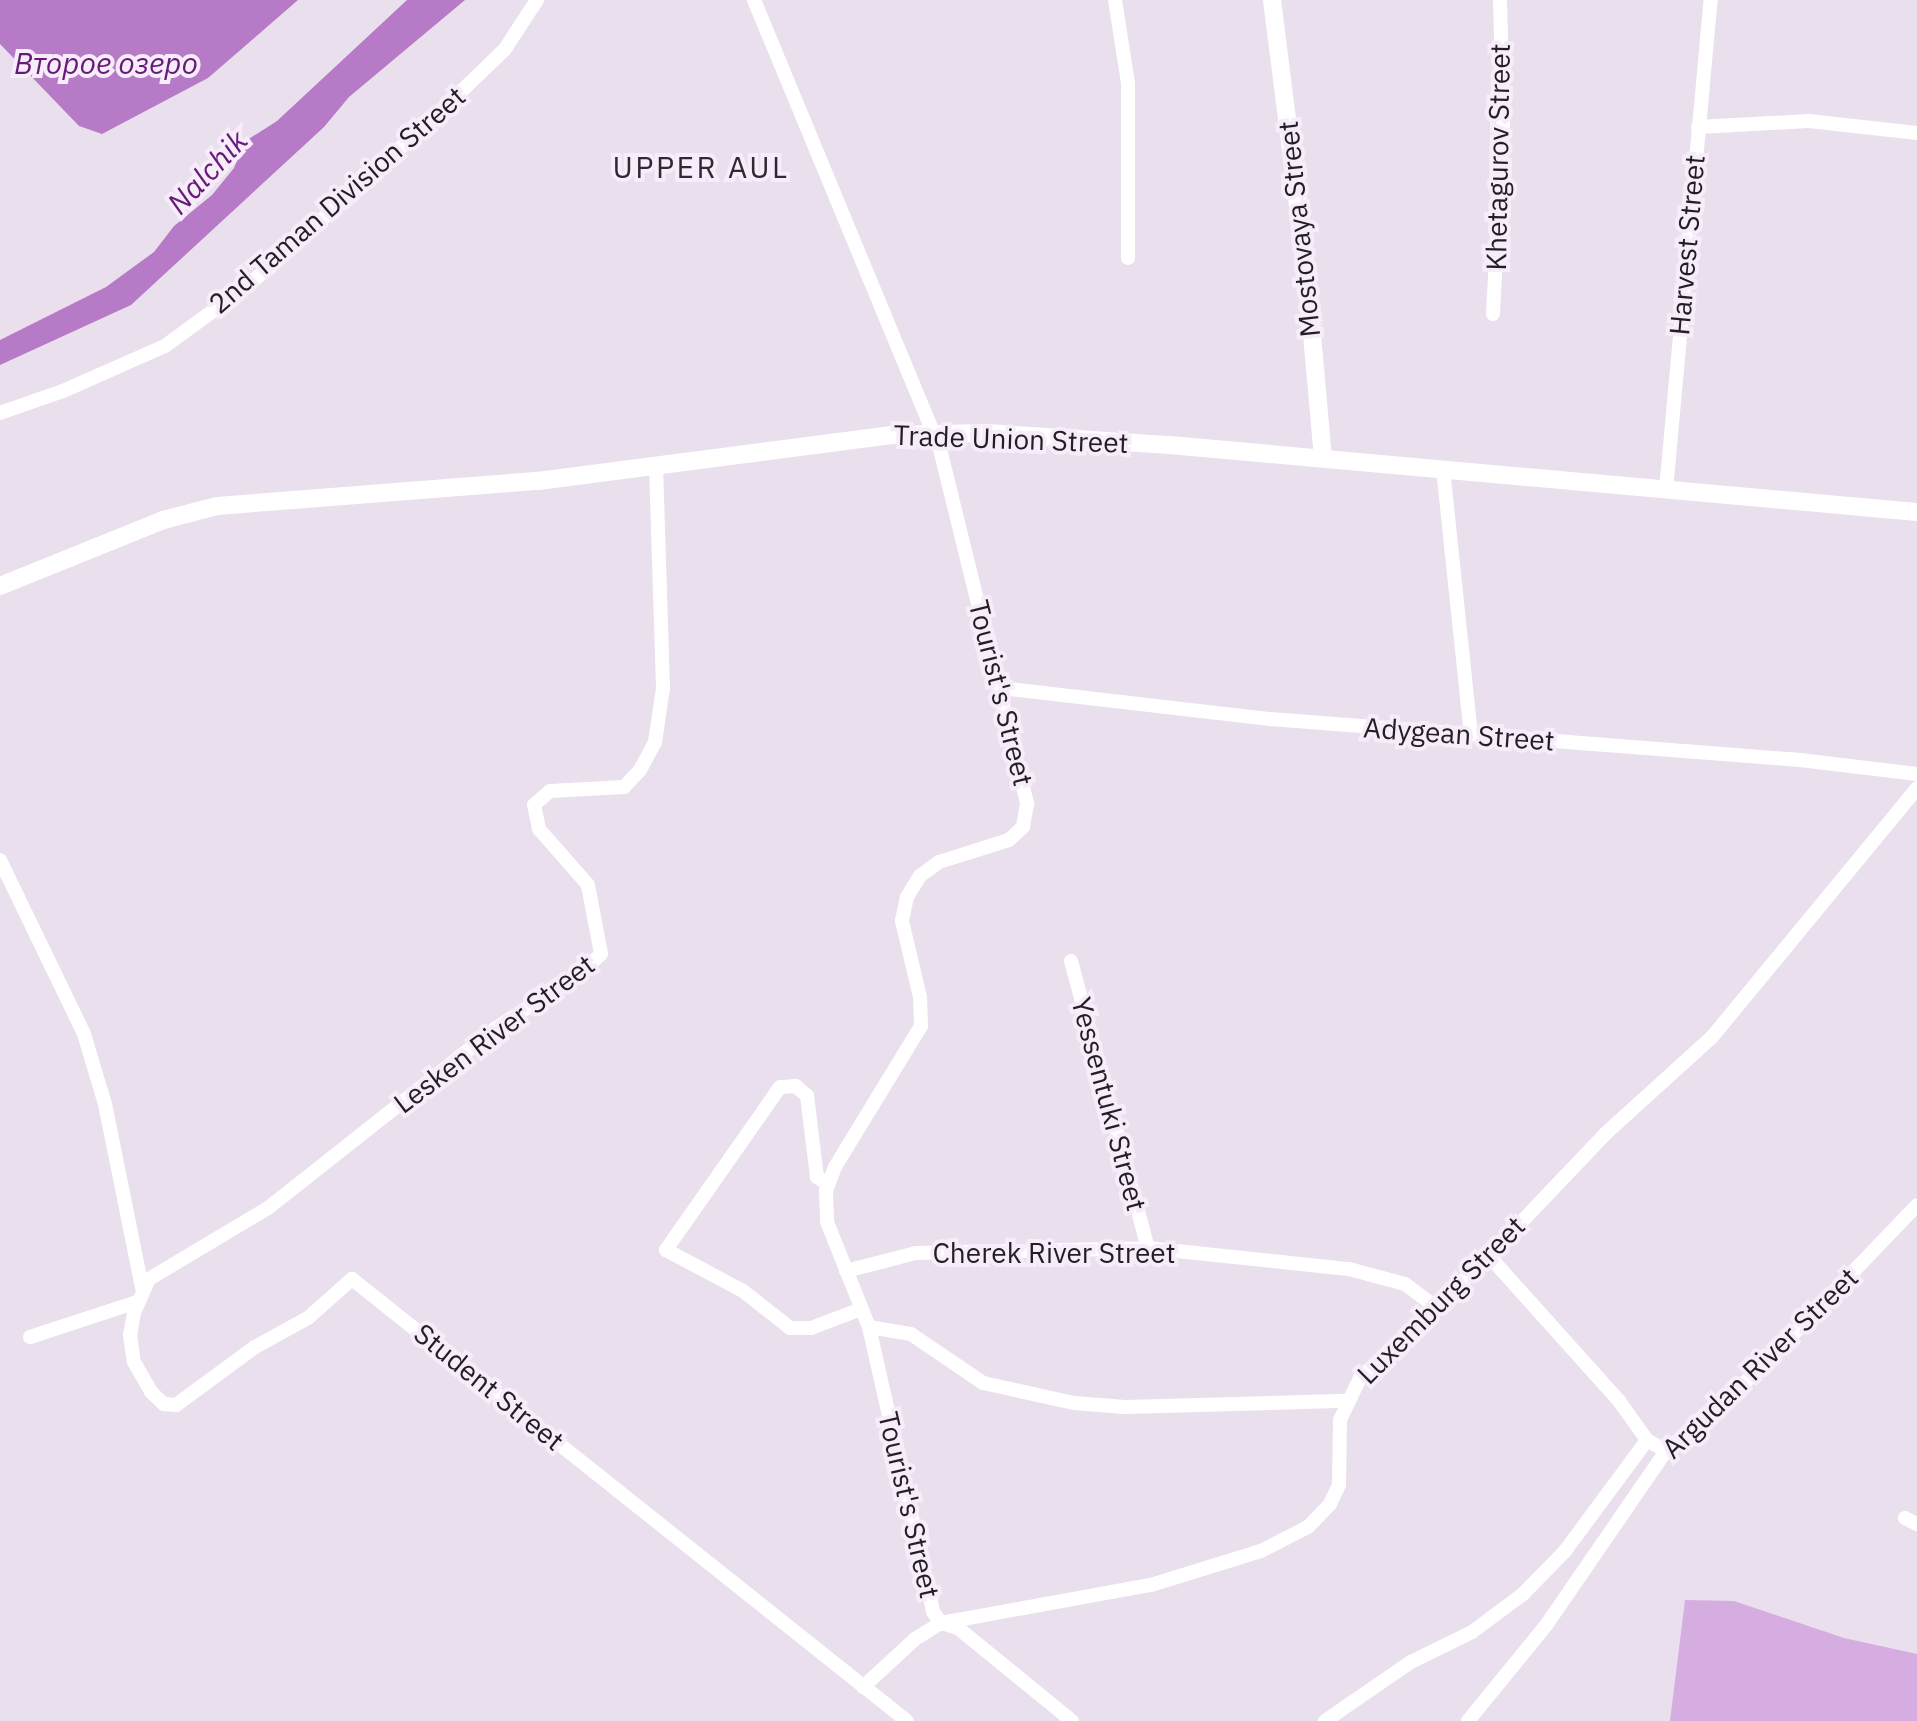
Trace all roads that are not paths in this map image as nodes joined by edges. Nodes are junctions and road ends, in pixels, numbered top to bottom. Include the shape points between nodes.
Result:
1 (537, 0) edge
2 (754, 0) edge
3 (1114, 0) edge
4 (1272, 0) edge
5 (1500, 0) edge
6 (1711, 0) edge
7 (1698, 127) junction
8 (1917, 132) edge
9 (1128, 258) dead end
10 (1493, 314) dead end
11 (0, 413) edge
12 (930, 433) junction
13 (1322, 458) junction
14 (656, 465) junction
15 (1443, 469) junction
16 (1666, 490) junction
17 (1917, 512) edge
18 (0, 586) edge
19 (1001, 688) junction
20 (1471, 734) junction
21 (1917, 774) edge
22 (1917, 788) edge
23 (0, 860) edge
24 (1071, 961) dead end
25 (828, 1184) junction
26 (1917, 1204) edge
27 (1148, 1248) junction
28 (1489, 1256) junction
29 (846, 1270) junction
30 (139, 1294) junction
31 (1434, 1306) junction
32 (861, 1309) junction
33 (869, 1326) junction
34 (30, 1337) dead end
35 (1346, 1401) junction
36 (1647, 1440) junction
37 (1666, 1451) junction
38 (941, 1623) junction
39 (863, 1687) junction
40 (907, 1721) edge
41 (1072, 1721) edge
42 (1325, 1721) edge
43 (1468, 1721) edge

1 - 11 street, 2nd Taman Division Street via 505,49 221,306 165,346
2 - 12 street, Tourist's Street
3 - 9 street via 1128,83
4 - 13 street, Mostovaya Street
5 - 10 street, Khetagurov Street via 1503,122
6 - 7 street, Harvest Street
7 - 8 street via 1809,121
7 - 16 street, Harvest Street
12 - 13 street, Trade Union Street
12 - 14 street, Trade Union Street
12 - 19 street, Tourist's Street via 940,449
13 - 15 street, Trade Union Street
14 - 18 street, Trade Union Street via 218,506 145,527
14 - 30 street, Lesken River Street via 663,688 655,742 624,787 550,791 534,806 539,829 588,885 601,954 268,1208 162,1270
15 - 16 street, Trade Union Street
15 - 20 street
16 - 17 street, Trade Union Street
19 - 20 street, Adygean Street
19 - 25 street, Tourist's Street via 1026,792 1022,827 1009,840 939,862 914,884 902,921 922,1007 918,1036
20 - 21 street, Adygean Street
22 - 28 street, Luxemburg Street via 1722,1026 1605,1134
23 - 30 street via 84,1034 105,1104
24 - 27 street, Yessentuki Street
25 - 29 street, Tourist's Street via 827,1222
25 - 32 street via 817,1177 806,1096 796,1086 780,1087 666,1250 743,1290 790,1328 812,1328
26 - 37 street, Argudan River Street via 1767,1362
27 - 29 street, Cherek River Street via 916,1253
27 - 31 street, Cherek River Street via 1348,1269 1405,1284
28 - 31 street, Luxemburg Street
28 - 36 street
29 - 32 street, Tourist's Street
30 - 34 street
30 - 39 street, Student Street via 130,1335 134,1362 151,1392 176,1406 254,1347 308,1318 352,1279
31 - 35 street, Luxemburg Street via 1367,1370
32 - 33 street, Tourist's Street
33 - 35 street via 911,1334 983,1383 1074,1403
33 - 38 street, Tourist's Street via 933,1612
35 - 38 street, Luxemburg Street via 1336,1494 1298,1534 1151,1585
36 - 37 street
36 - 42 street via 1523,1594
37 - 43 street, Argudan River Street via 1546,1624
38 - 39 street, Luxemburg Street
38 - 41 street, Tourist's Street via 958,1628
39 - 40 street, Student Street

